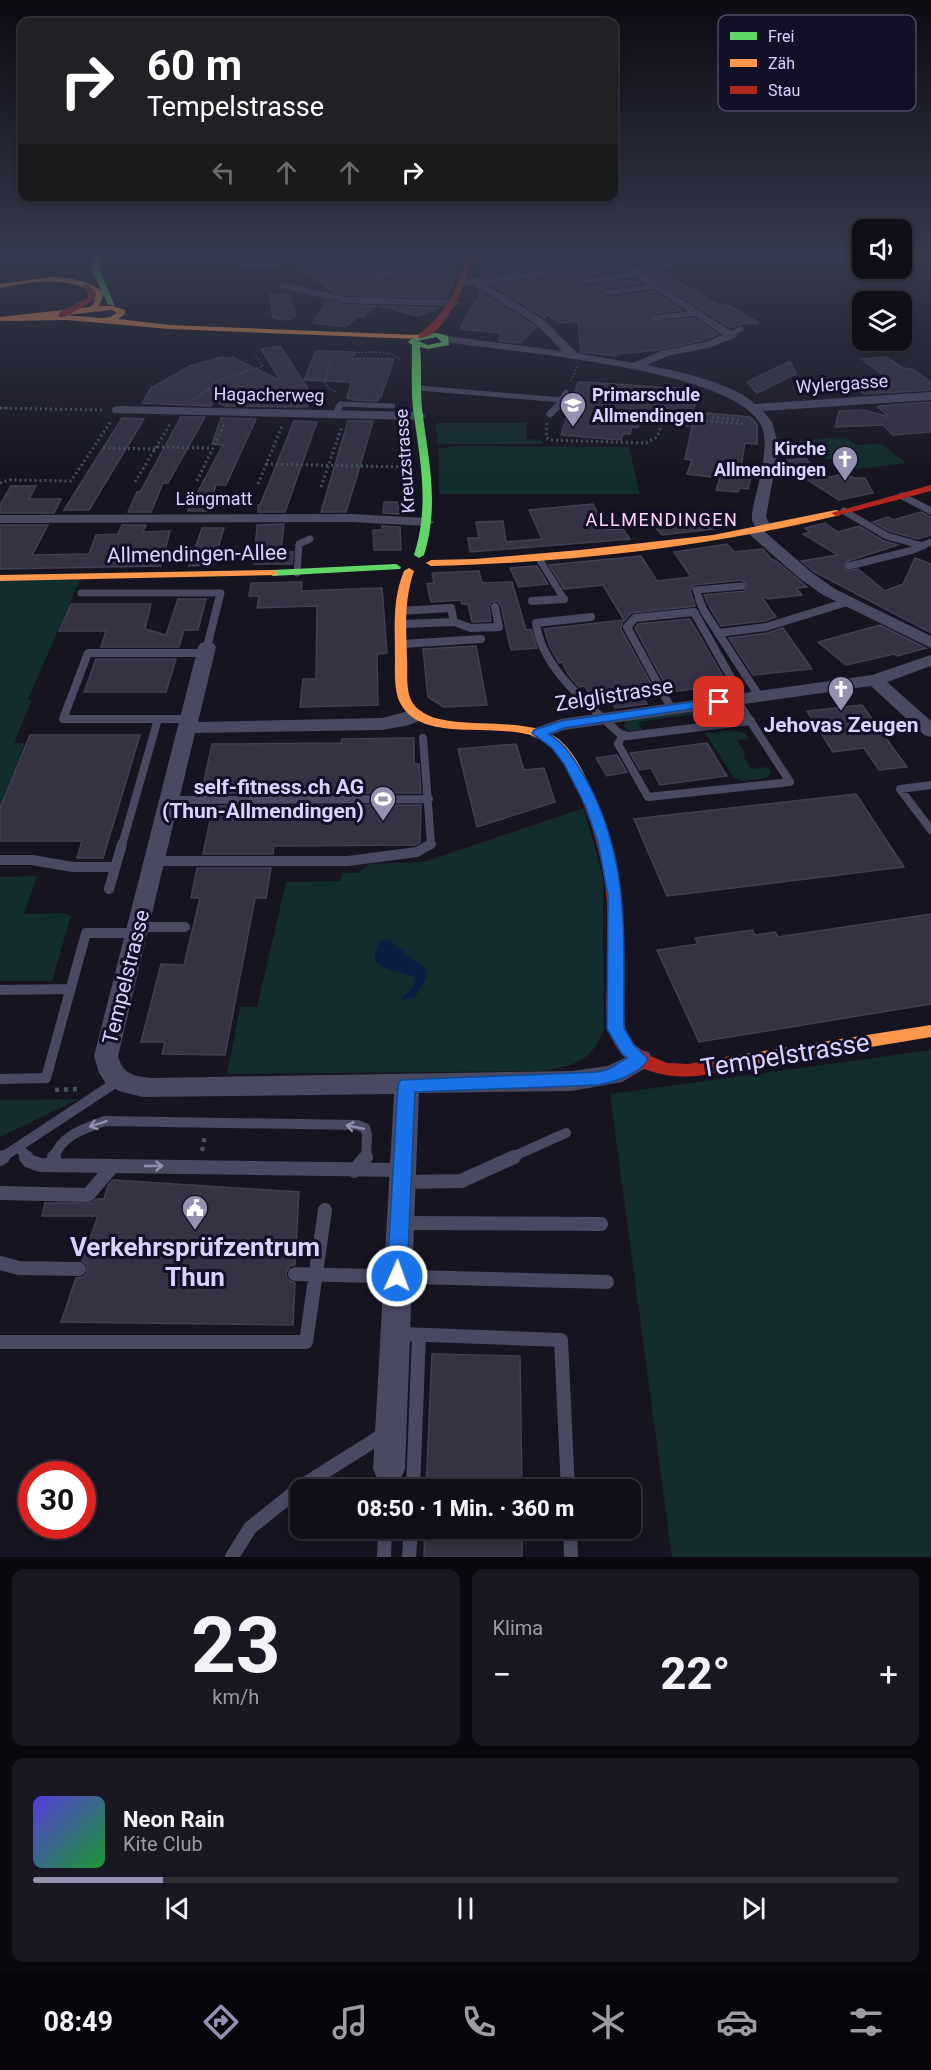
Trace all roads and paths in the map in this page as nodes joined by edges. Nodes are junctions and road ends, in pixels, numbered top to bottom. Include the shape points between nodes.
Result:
1 (253, 330) edge
2 (430, 330) edge
3 (442, 330) edge
4 (548, 330) edge
5 (733, 330) edge
6 (417, 340) junction
7 (441, 342) junction
8 (254, 354) dead end
9 (354, 356) dead end
10 (576, 358) junction
11 (331, 362) dead end
12 (412, 362) junction
13 (633, 367) junction
14 (419, 388) junction
15 (203, 390) junction
16 (306, 392) dead end
17 (566, 392) joint
18 (931, 396) edge
19 (562, 400) junction
20 (193, 402) dead end
21 (393, 406) dead end
22 (0, 408) edge
23 (118, 410) junction
24 (176, 411) junction
25 (341, 411) junction
26 (230, 413) junction
27 (287, 414) junction
28 (550, 414) joint
29 (420, 416) junction
30 (753, 416) junction
31 (712, 417) dead end
32 (103, 448) dead end
33 (156, 448) junction
34 (212, 448) junction
35 (266, 464) junction
36 (328, 465) junction
37 (417, 468) dead end
38 (197, 481) dead end
39 (0, 483) edge
40 (135, 483) dead end
41 (258, 484) dead end
42 (321, 487) dead end
43 (931, 488) edge
44 (902, 496) junction
45 (844, 511) junction
46 (931, 511) edge
47 (0, 519) edge
48 (428, 522) junction
49 (759, 529) junction
50 (310, 539) dead end
51 (931, 542) edge
52 (923, 546) junction
53 (419, 555) junction
54 (538, 557) junction
55 (432, 563) junction
56 (849, 566) dead end
57 (402, 569) junction
58 (297, 573) junction
59 (0, 578) edge
60 (742, 586) dead end
61 (81, 593) dead end
62 (532, 601) dead end
63 (847, 603) junction
64 (495, 607) dead end
65 (591, 617) dead end
66 (399, 618) junction
67 (454, 622) junction
68 (719, 633) junction
69 (481, 639) dead end
70 (931, 643) edge
71 (400, 644) junction
72 (206, 650) junction
73 (931, 660) edge
74 (875, 680) junction
75 (746, 698) junction
76 (671, 708) junction
77 (416, 715) junction
78 (603, 718) junction
79 (158, 719) junction
80 (751, 721) junction
81 (190, 723) junction
82 (931, 731) edge
83 (539, 733) junction
84 (623, 735) junction
85 (423, 738) dead end
86 (931, 785) edge
87 (429, 799) junction
88 (171, 800) junction
89 (931, 830) edge
90 (0, 860) edge
91 (155, 861) junction
92 (115, 867) junction
93 (109, 889) dead end
94 (185, 927) dead end
95 (138, 930) junction
96 (70, 989) junction
97 (0, 990) edge
98 (931, 1031) edge
99 (640, 1059) junction
100 (0, 1078) edge
101 (118, 1081) junction
102 (407, 1085) junction
103 (46, 1090) dead end
104 (566, 1132) dead end
105 (19, 1147) junction
106 (0, 1160) edge
107 (53, 1165) junction
108 (113, 1166) junction
109 (354, 1171) junction
110 (401, 1176) junction
111 (0, 1193) edge
112 (325, 1210) dead end
113 (399, 1223) junction
114 (601, 1224) dead end
115 (0, 1263) edge
116 (79, 1269) dead end
117 (295, 1274) dead end
118 (317, 1275) junction
119 (397, 1276) junction
120 (607, 1281) dead end
121 (407, 1335) junction
122 (0, 1341) edge
123 (390, 1430) junction
124 (389, 1474) dead end
125 (412, 1479) edge
126 (567, 1479) edge
127 (385, 1539) edge
128 (411, 1539) edge
129 (570, 1539) edge
130 (232, 1557) edge
131 (384, 1557) edge
132 (410, 1557) edge
133 (571, 1557) edge

1 - 6 main road
2 - 6 main road
3 - 7 main road
4 - 10 street
5 - 13 street via 736,331 730,338 720,342 665,353
6 - 7 main road
6 - 12 main road, Kreuzstrasse
7 - 10 street
7 - 12 main road
8 - 15 path via 263,366 233,374
9 - 12 path via 381,352
10 - 13 street
10 - 17 path
11 - 25 path via 324,381 341,395
12 - 14 main road, Kreuzstrasse
13 - 30 street via 741,397
14 - 19 lane
14 - 29 main road, Kreuzstrasse
15 - 16 path
15 - 20 path
17 - 19 lane
18 - 30 street, Wylergasse
19 - 28 lane
21 - 25 lane
22 - 23 path
23 - 24 street, Hagacherweg
23 - 39 path via 71,481
24 - 26 street, Hagacherweg
24 - 33 path
25 - 27 street, Hagacherweg
25 - 29 street, Hagacherweg
25 - 36 path
26 - 27 street, Hagacherweg
26 - 34 path
27 - 35 path
28 - 30 path via 546,437 652,442 658,437 664,416
29 - 48 main road, Kreuzstrasse
30 - 31 path
30 - 49 street via 771,437
32 - 33 path
33 - 34 path
33 - 40 path
34 - 38 path
35 - 36 path
35 - 41 path
36 - 37 path
36 - 42 path
43 - 44 main road
44 - 45 main road
44 - 46 lane
45 - 49 main road
45 - 52 lane via 887,536
47 - 48 street, Längmatt via 351,518
48 - 53 main road, Kreuzstrasse
49 - 54 main road via 659,545
49 - 63 street via 805,576
50 - 58 lane via 299,544
51 - 52 lane
52 - 56 lane
53 - 55 main road
53 - 57 main road via 397,561
54 - 55 main road
54 - 62 lane via 564,599
55 - 57 main road via 423,569
57 - 58 main road, Allmendingen-Allee
57 - 66 main road
58 - 59 main road, Allmendingen-Allee
60 - 68 lane via 696,590
61 - 72 lane via 221,592
63 - 68 lane via 766,627
63 - 70 street
64 - 67 lane via 499,627 471,628
65 - 78 lane via 536,623 537,632 560,678
66 - 67 lane
66 - 67 lane via 451,608
66 - 71 main road
68 - 75 lane
69 - 71 lane
71 - 77 main road via 404,693
72 - 79 lane via 88,653 63,718
72 - 81 street, Tempelstrasse
73 - 74 street, Zelglistrasse
74 - 75 street, Zelglistrasse
74 - 82 street
75 - 76 street, Zelglistrasse
75 - 76 lane via 694,612 635,618 627,627
75 - 80 lane
76 - 78 street, Zelglistrasse
77 - 81 street via 382,724
77 - 83 main road, Tempelstrasse via 440,724 511,725
78 - 83 street, Zelglistrasse
78 - 84 lane
79 - 81 lane
79 - 92 lane
80 - 84 lane
80 - 84 lane via 790,782 648,797 618,744
81 - 88 street, Tempelstrasse
83 - 99 main road, Tempelstrasse via 557,745 570,763 606,842 615,895 615,1029 628,1050
85 - 87 lane
86 - 89 lane via 900,789
87 - 88 lane
87 - 91 lane via 431,844 415,855 384,860
88 - 91 street, Tempelstrasse
90 - 92 lane
91 - 95 street, Tempelstrasse
92 - 93 lane
94 - 95 lane
95 - 96 lane via 86,933
95 - 101 street, Tempelstrasse via 106,1056 108,1070
96 - 97 lane
96 - 100 lane via 46,1078
98 - 99 main road, Tempelstrasse via 684,1071 654,1066
99 - 102 street via 613,1075 598,1078
101 - 102 street via 152,1088
101 - 103 path
101 - 105 lane
102 - 110 street
104 - 110 lane via 461,1181
105 - 106 lane
105 - 107 lane via 29,1161
107 - 108 lane
109 -> 107 lane via 366,1158 367,1135 357,1125 105,1120 77,1131 57,1149
108 -> 109 lane
108 - 111 lane via 88,1195
109 - 110 lane
110 - 113 street
112 - 118 lane
113 - 114 lane
113 - 119 street
115 - 116 lane via 19,1268
117 - 118 lane
118 - 119 lane
118 - 122 lane via 306,1342
119 - 120 lane
119 - 121 street
121 - 123 street
121 - 125 lane
121 - 126 lane via 561,1341
123 - 124 street
123 - 130 lane via 305,1484 250,1528
127 - 131 lane
128 - 132 lane
129 - 133 lane

